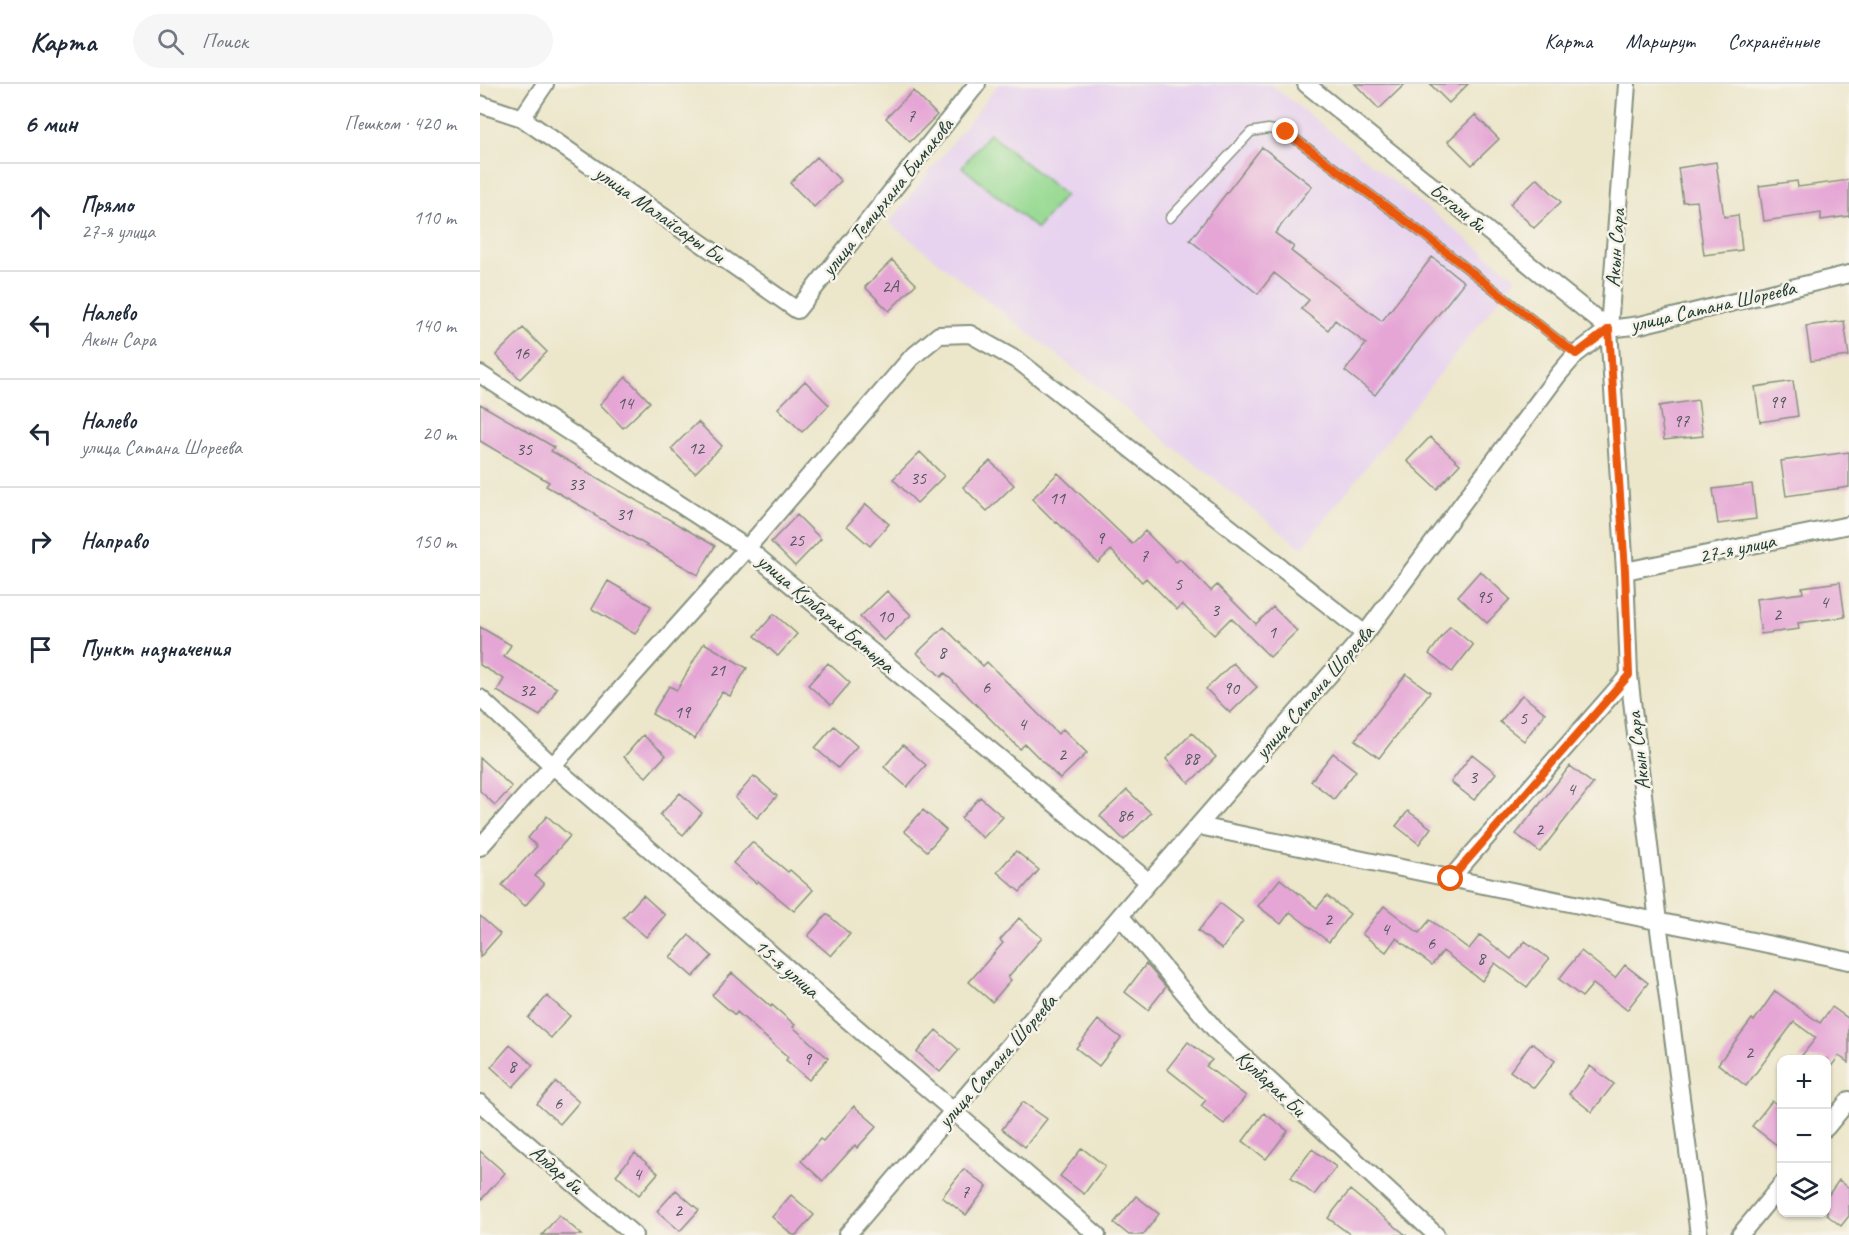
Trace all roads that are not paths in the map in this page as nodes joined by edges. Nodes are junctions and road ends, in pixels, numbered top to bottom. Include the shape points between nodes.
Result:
1 (546, 84) edge
2 (1306, 84) edge
3 (974, 85) edge
4 (1623, 87) edge
5 (480, 104) edge
6 (522, 118) junction
7 (1170, 218) dead end
8 (1849, 274) edge
9 (797, 310) joint
10 (1609, 329) junction
11 (1576, 354) junction
12 (480, 374) edge
13 (1849, 525) edge
14 (747, 548) junction
15 (1625, 571) junction
16 (1365, 634) junction
17 (1629, 675) junction
18 (480, 698) edge
19 (552, 765) junction
20 (1198, 826) junction
21 (480, 847) edge
22 (1451, 879) junction
23 (1149, 882) junction
24 (1121, 917) junction
25 (1658, 922) junction
26 (1849, 961) edge
27 (1849, 1100) edge
28 (480, 1103) edge
29 (952, 1112) junction
30 (1831, 1123) edge
31 (1777, 1190) edge
32 (634, 1235) edge
33 (847, 1235) edge
34 (1097, 1235) edge
35 (1436, 1235) edge
36 (1699, 1235) edge
37 (1740, 1235) edge

1 - 6 street
2 - 10 street, Бегали би
3 - 9 street, улица Темирхана Бимакова
4 - 10 street, Акын Сара
5 - 6 street, улица Малайcары Би
6 - 9 street, улица Малайcары Би
7 - 11 lane via 1251,132 1286,132
8 - 10 street, улица Сатана Шореева via 1640,325
10 - 11 street, улица Сатана Шореева
10 - 15 street, Акын Сара
11 - 16 street, улица Сатана Шореева
12 - 14 street, улица Кулбарак Батыра
13 - 15 street, 27-я улица
14 - 16 street via 911,358 939,335 970,334 1020,362
14 - 19 street
14 - 23 street, улица Кулбарак Батыра
15 - 17 street, Акын Сара
16 - 20 street, улица Сатана Шореева
17 - 22 street
17 - 25 street, Акын Сара
18 - 19 street, 15-я улица
19 - 21 street
19 - 29 street, 15-я улица
20 - 22 street
20 - 23 street, улица Сатана Шореева
22 - 25 street
23 - 24 street, улица Сатана Шореева
24 - 29 street, улица Сатана Шореева
24 - 35 street, Кулбарак Би via 1217,1032
25 - 26 street
25 - 36 street, Акын Сара
27 - 30 street
28 - 32 street, Алдар би
29 - 33 street, улица Сатана Шореева
29 - 34 street, 15-я улица
31 - 37 street

